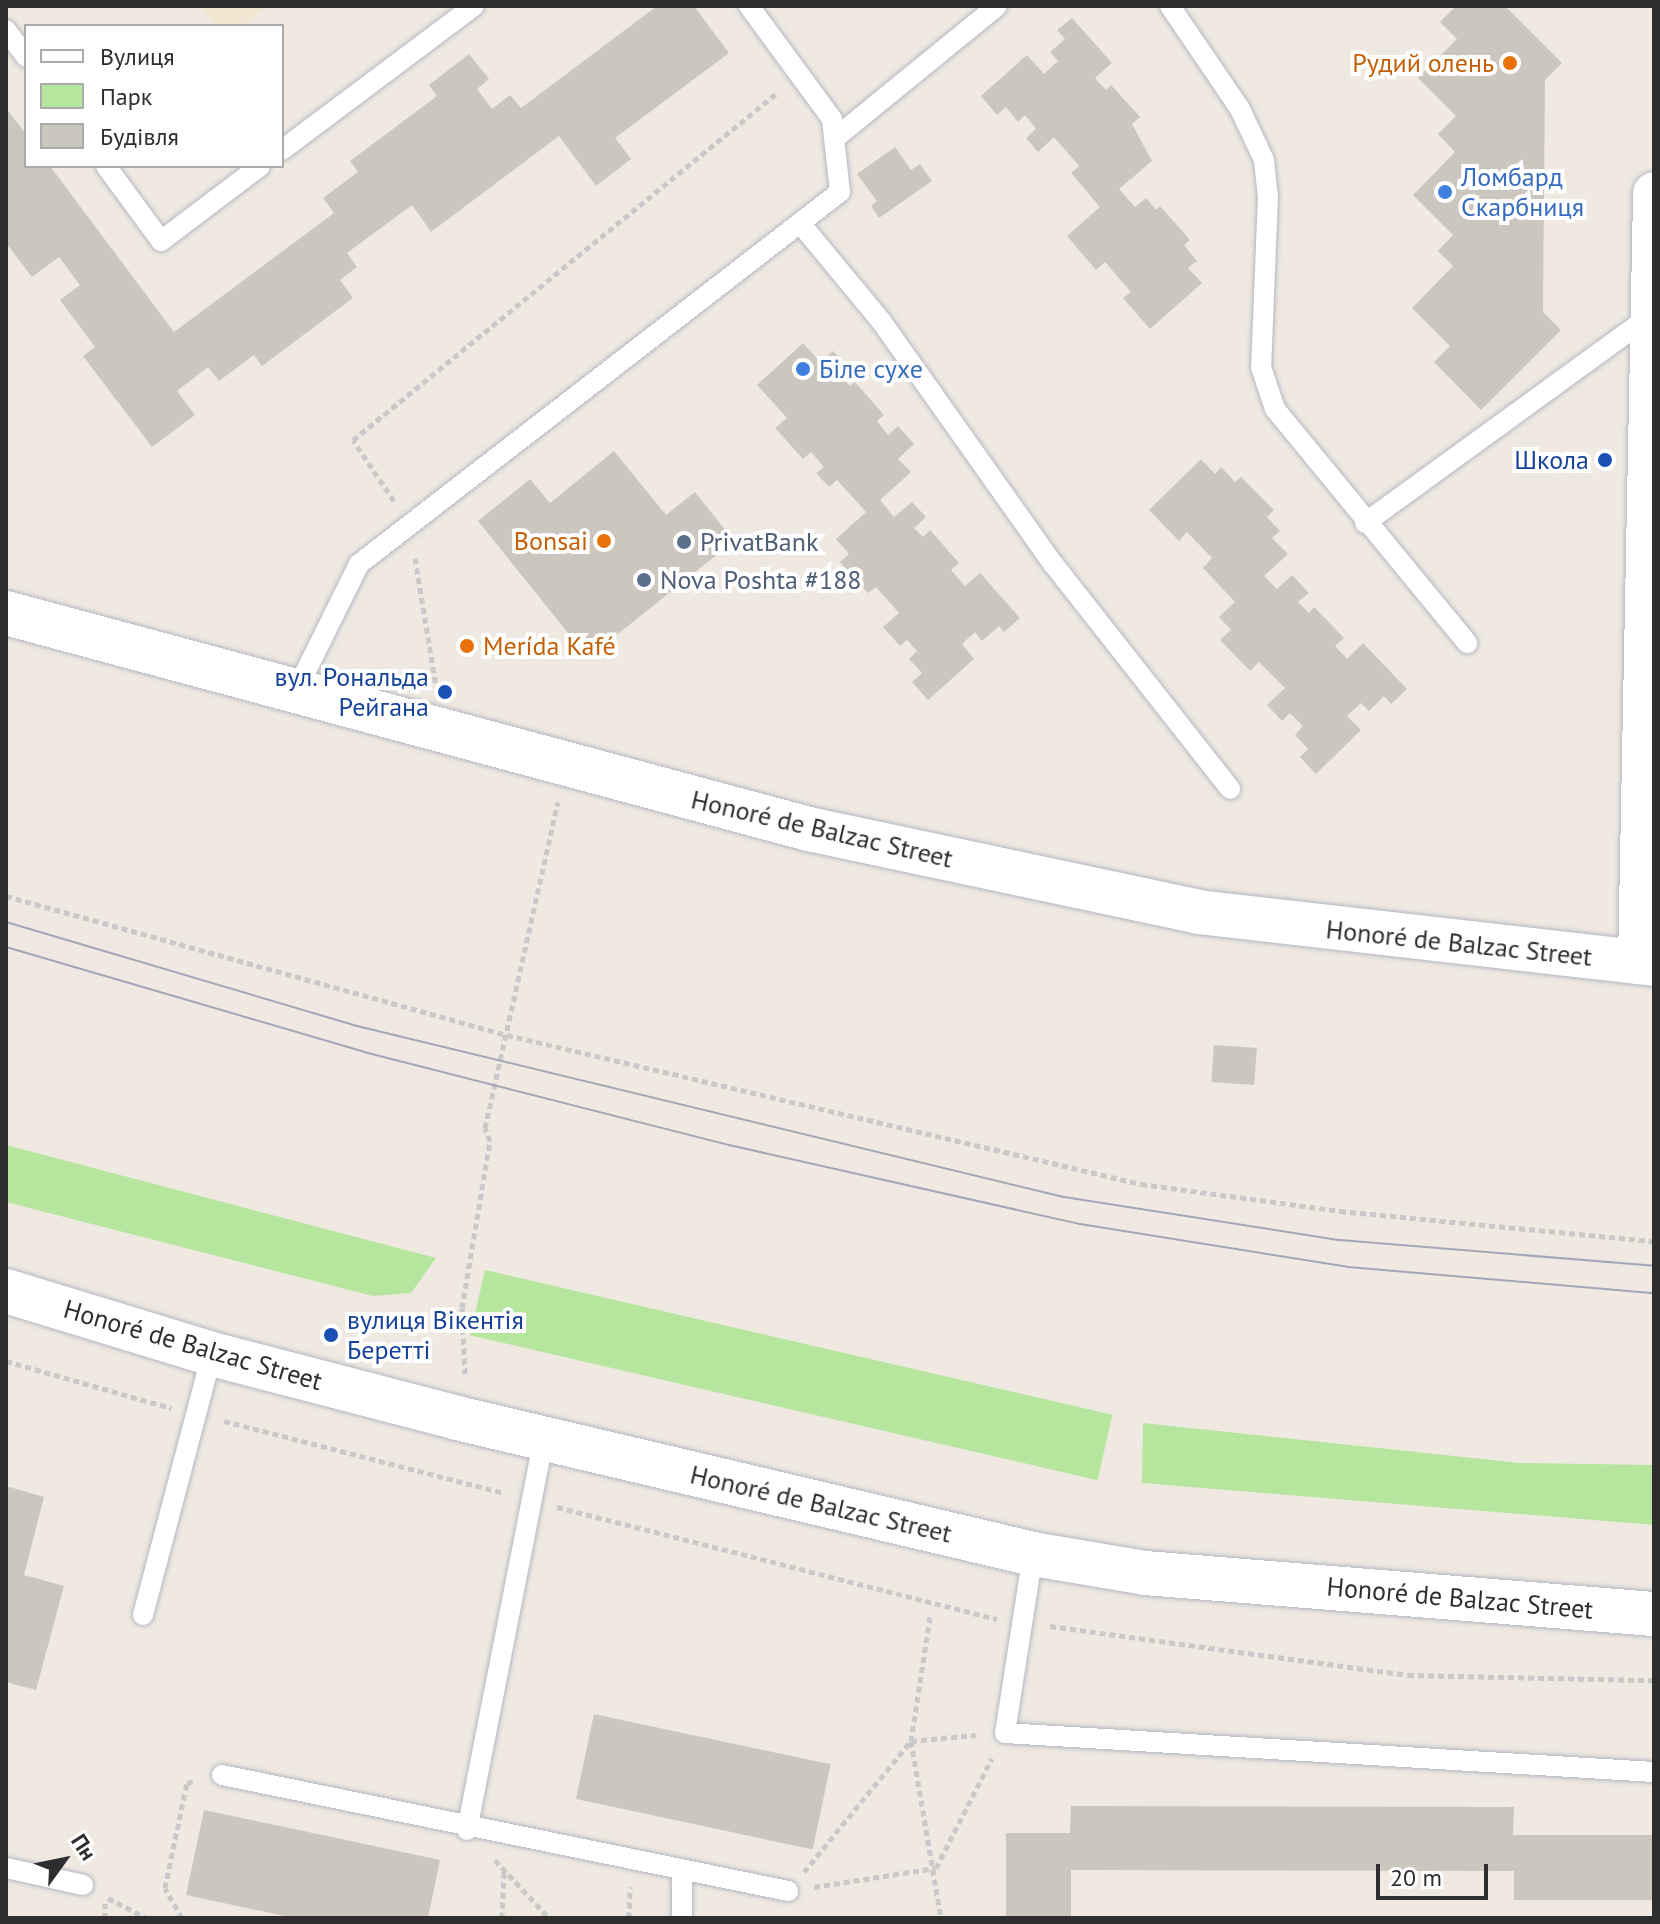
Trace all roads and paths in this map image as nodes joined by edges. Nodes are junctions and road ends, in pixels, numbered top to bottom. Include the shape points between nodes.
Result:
1 (474, 6) edge
2 (749, 6) edge
3 (997, 6) edge
4 (1170, 6) edge
5 (6, 30) edge
6 (24, 54) edge
7 (799, 75) junction
8 (834, 139) junction
9 (284, 148) edge
10 (107, 168) edge
11 (257, 168) edge
12 (1654, 193) edge
13 (800, 223) junction
14 (1651, 315) junction
15 (1365, 523) junction
16 (409, 524) junction
17 (6, 613) edge
18 (1467, 643) dead end
19 (436, 689) dead end
20 (294, 695) junction
21 (1230, 789) dead end
22 (560, 797) dead end
23 (6, 896) edge
24 (1646, 963) edge
25 (507, 1035) junction
26 (1654, 1241) edge
27 (6, 1291) edge
28 (212, 1354) junction
29 (6, 1361) edge
30 (465, 1374) dead end
31 (196, 1414) junction
32 (544, 1438) junction
33 (534, 1501) junction
34 (1033, 1554) junction
35 (1654, 1614) edge
36 (143, 1615) dead end
37 (930, 1617) dead end
38 (1019, 1622) junction
39 (1654, 1680) edge
40 (1005, 1733) junction
41 (911, 1741) junction
42 (1654, 1772) edge
43 (222, 1775) joint
44 (467, 1830) junction
45 (510, 1838) junction
46 (6, 1868) edge
47 (936, 1868) junction
48 (504, 1869) junction
49 (682, 1870) junction
50 (83, 1885) joint
51 (788, 1891) junction
52 (146, 1918) edge
53 (182, 1918) edge
54 (502, 1918) edge
55 (549, 1918) edge
56 (682, 1918) edge
57 (941, 1918) edge

1 - 9 lane
2 - 7 lane
3 - 8 lane
4 - 15 lane via 1240,109 1264,160 1268,196 1261,367 1275,409
5 - 6 lane
7 - 8 lane via 832,119
7 - 16 path via 353,440
8 - 13 lane via 840,192
10 - 11 lane via 161,241
12 - 14 street
13 - 16 lane
13 - 21 lane via 881,321 1054,565
14 - 15 lane
14 - 24 street
15 - 18 lane
16 - 19 path
16 - 20 lane via 359,564
17 - 20 street, Honoré de Balzac Street
20 - 24 street, Honoré de Balzac Street via 809,829 1198,912
22 - 25 path
23 - 25 path
25 - 26 path via 1141,1184 1340,1211
25 - 30 path via 485,1128 490,1141 462,1308
27 - 28 street, Honoré de Balzac Street
28 - 31 lane
28 - 32 street, Honoré de Balzac Street
29 - 31 path
31 - 33 path
31 - 36 lane
32 - 33 lane
32 - 34 street, Honoré de Balzac Street
33 - 38 path
33 - 44 lane
34 - 35 street, Honoré de Balzac Street via 1145,1573
34 - 38 lane
37 - 41 path
38 - 39 path via 1408,1675
38 - 40 lane
40 - 41 path
40 - 42 lane
40 - 47 path
41 - 47 path
41 - 51 path
43 - 44 lane
43 - 53 path via 187,1783 165,1888
44 - 45 lane
44 - 48 path
45 - 48 path
45 - 49 lane
46 - 50 lane
47 - 51 path
47 - 57 path
48 - 54 path
48 - 55 path
49 - 51 lane
49 - 56 lane
50 - 52 path

